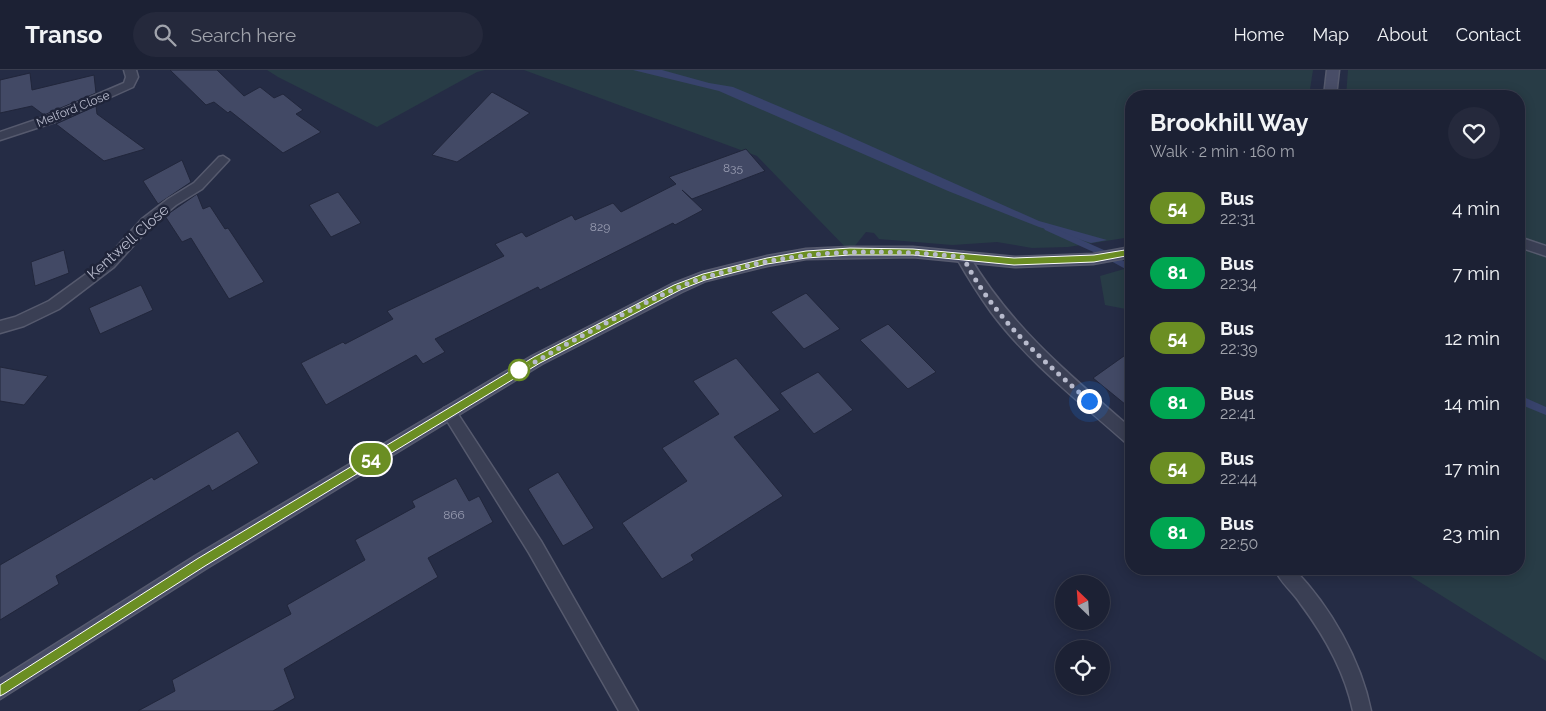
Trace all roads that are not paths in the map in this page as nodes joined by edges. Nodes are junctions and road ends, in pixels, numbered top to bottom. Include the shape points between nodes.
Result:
1 (130, 70) edge
2 (1332, 70) edge
3 (1330, 90) edge
4 (0, 136) edge
5 (223, 160) dead end
6 (1525, 244) edge
7 (1546, 251) edge
8 (1125, 253) edge
9 (963, 257) junction
10 (0, 327) edge
11 (449, 412) junction
12 (1125, 432) edge
13 (1288, 575) edge
14 (0, 690) edge
15 (629, 711) edge
16 (1362, 711) edge

1 - 4 street, Melford Close via 129,85 51,119
2 - 3 street
5 - 10 street, Kentwell Close via 198,186 147,222 109,264 62,299 19,322
6 - 7 street
8 - 9 street via 1094,259 1014,262
9 - 11 street via 913,252 806,254 703,277 537,360
9 - 12 street via 976,284 1005,322
11 - 14 street via 201,562
11 - 15 street via 530,539
13 - 16 street via 1320,617 1350,668

